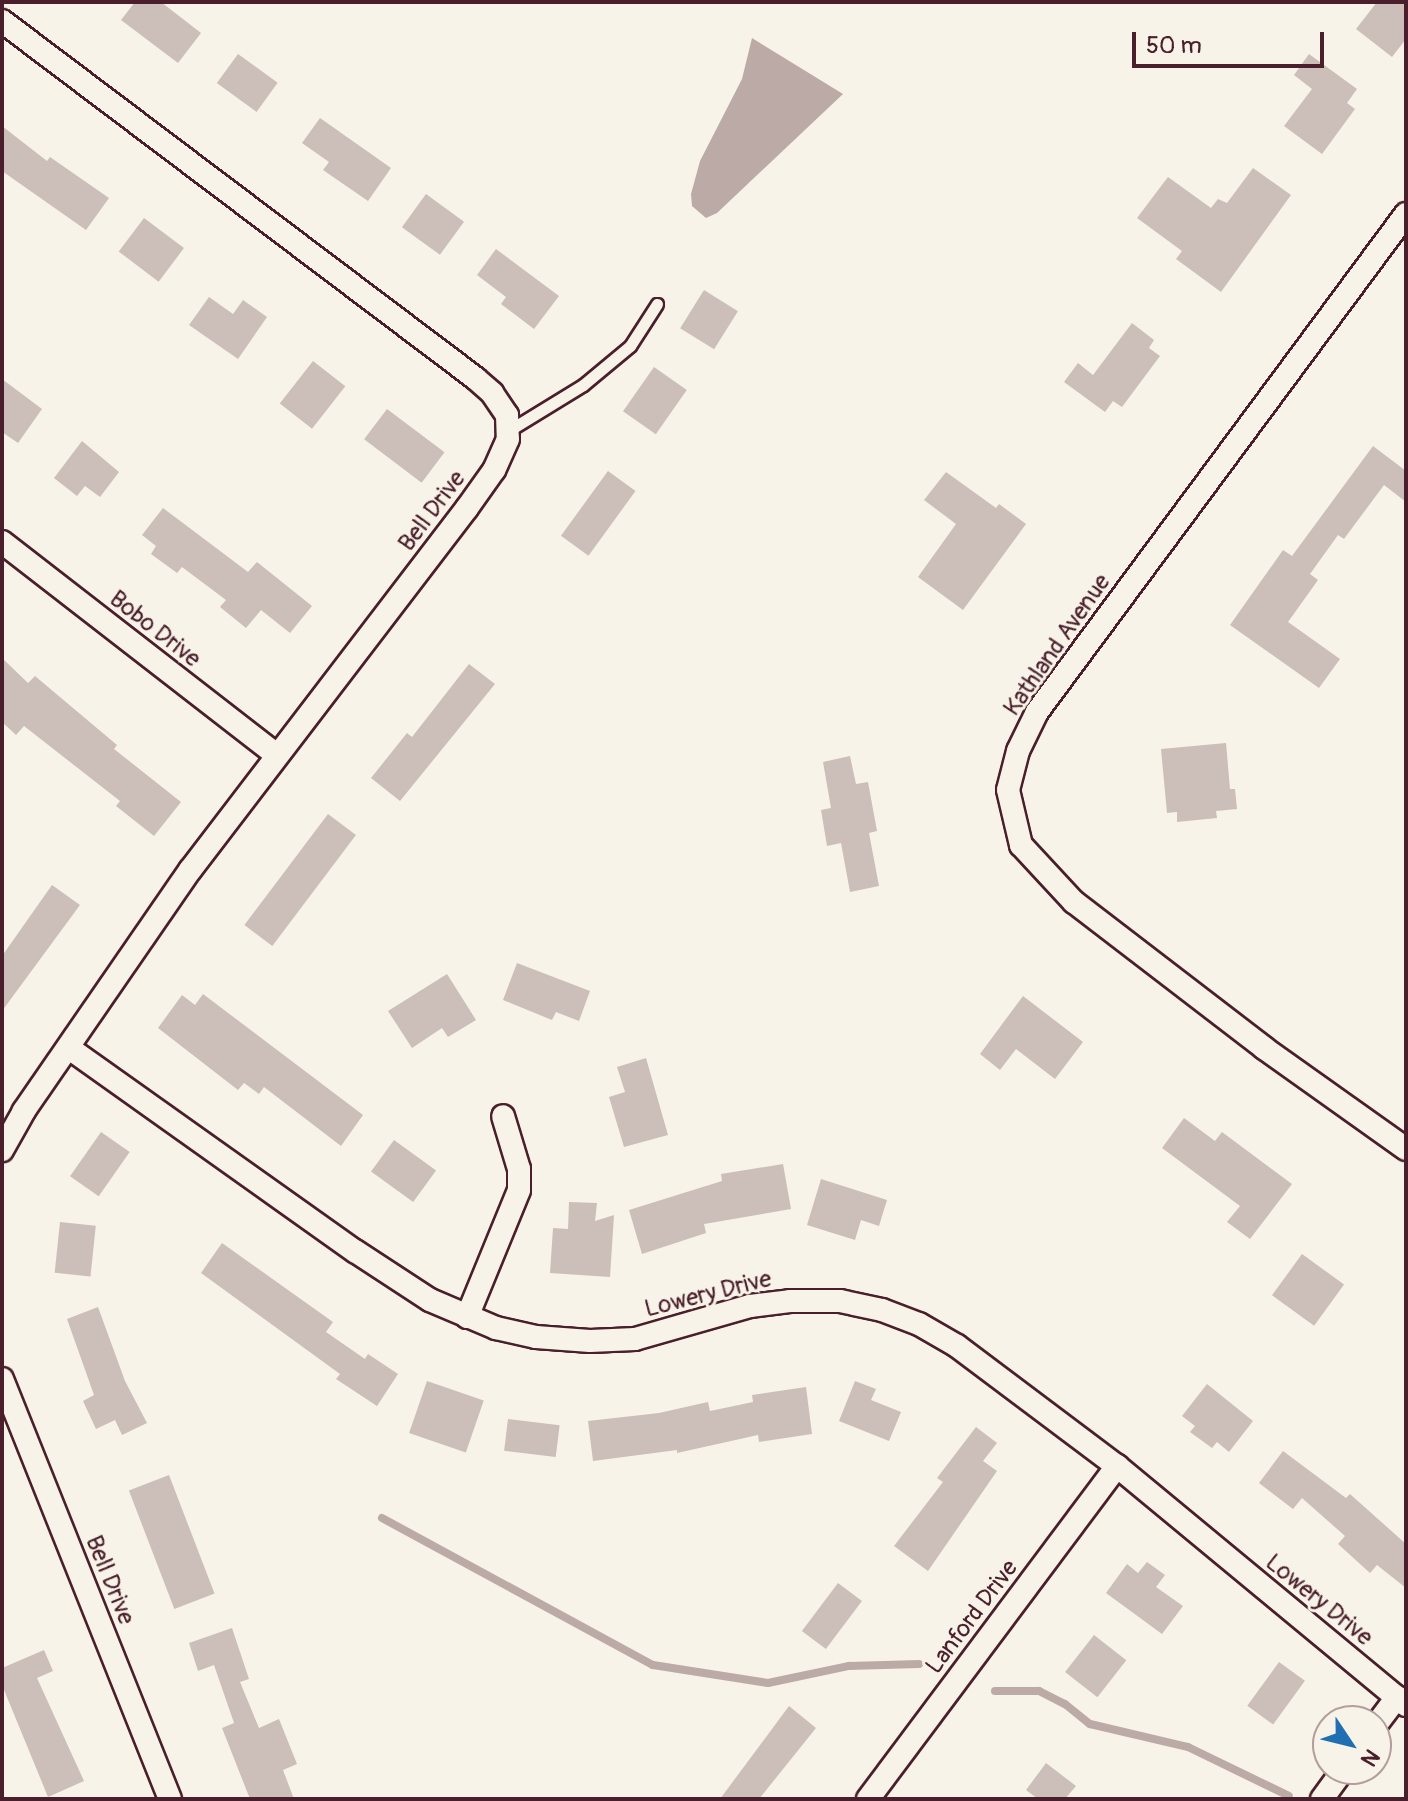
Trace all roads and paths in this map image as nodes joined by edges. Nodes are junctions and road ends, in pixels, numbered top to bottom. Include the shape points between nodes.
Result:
1 (2, 21) edge
2 (1406, 214) edge
3 (657, 304) dead end
4 (508, 431) junction
5 (2, 542) edge
6 (277, 755) junction
7 (69, 1048) junction
8 (503, 1116) dead end
9 (1406, 1149) edge
10 (2, 1150) edge
11 (467, 1317) junction
12 (2, 1379) edge
13 (1117, 1466) junction
14 (1401, 1701) edge
15 (170, 1799) edge
16 (868, 1799) edge

1 - 4 street via 475,378 507,415
2 - 9 street, Kathland Avenue via 1037,712 1018,751 1008,790 1021,845 1074,902
3 - 4 lane via 630,346 583,385
4 - 6 street, Bell Drive via 494,470 476,496
5 - 6 street, Bobo Drive
6 - 7 street, Bell Drive via 190,870
7 - 10 street, Bell Drive
7 - 11 street, Lowery Drive via 355,1251 430,1300
8 - 11 street via 519,1169 519,1190
11 - 13 street, Lowery Drive via 536,1337 590,1341 635,1339 777,1303 840,1301 882,1310 957,1346
12 - 15 street, Bell Drive
13 - 14 street, Lowery Drive
13 - 16 street, Lanford Drive

